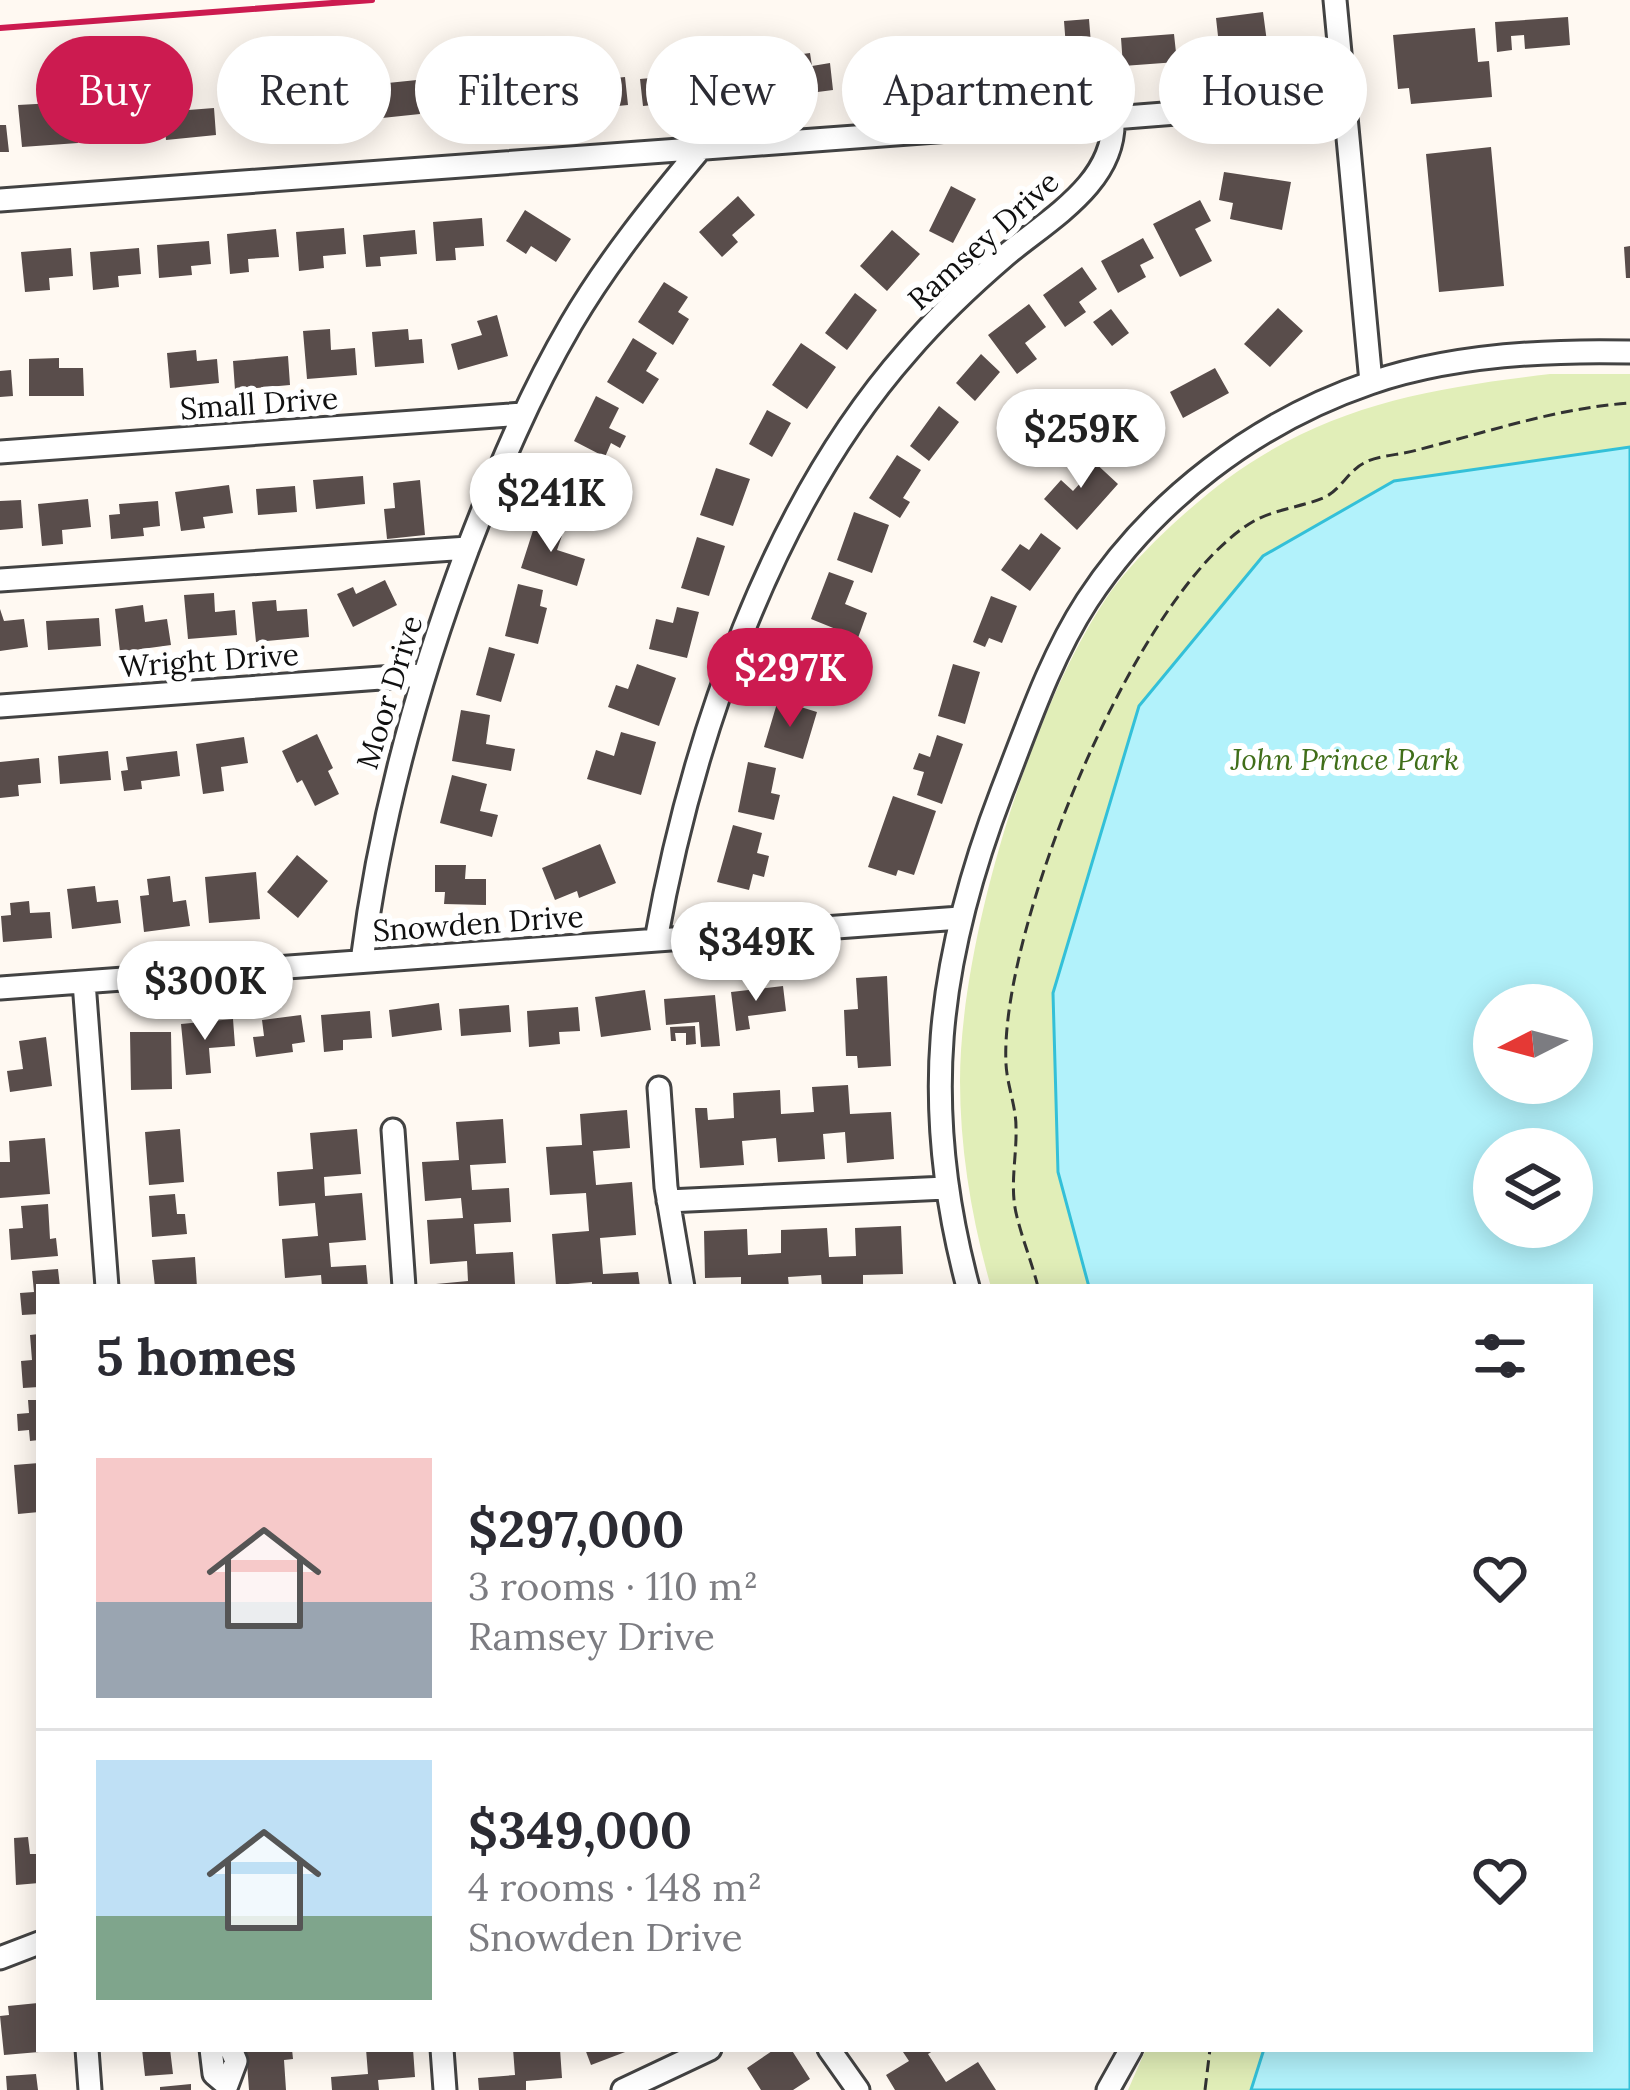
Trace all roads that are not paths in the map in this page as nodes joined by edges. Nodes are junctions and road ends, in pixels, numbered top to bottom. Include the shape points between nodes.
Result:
1 (1335, 0) edge
2 (1338, 36) edge
3 (842, 138) edge
4 (1110, 144) edge
5 (1347, 144) edge
6 (701, 148) junction
7 (0, 200) edge
8 (1630, 352) edge
9 (1371, 382) junction
10 (523, 414) junction
11 (0, 452) edge
12 (468, 548) junction
13 (0, 580) edge
14 (422, 674) junction
15 (0, 706) edge
16 (960, 919) junction
17 (656, 940) junction
18 (362, 962) junction
19 (84, 982) junction
20 (0, 988) edge
21 (659, 1088) dead end
22 (392, 1130) dead end
23 (946, 1188) junction
24 (668, 1201) junction
25 (107, 1284) edge
26 (404, 1284) edge
27 (682, 1284) edge
28 (967, 1284) edge
29 (36, 1944) edge
30 (0, 1958) edge
31 (87, 2052) edge
32 (211, 2052) edge
33 (232, 2052) edge
34 (442, 2052) edge
35 (704, 2052) edge
36 (831, 2052) edge
37 (1129, 2052) edge
38 (90, 2090) edge
39 (446, 2090) edge
40 (623, 2090) edge
41 (858, 2090) edge
42 (1108, 2090) edge

1 - 2 street
3 - 6 street
4 - 17 street, Ramsey Drive via 1094,178 1058,216 907,351 793,519 707,732
5 - 9 street
6 - 7 street
6 - 10 street, Moor Drive via 611,262
8 - 9 street via 1519,355
9 - 16 street via 1223,458 1156,517 1088,600 1032,712
10 - 11 street, Small Drive
10 - 12 street, Moor Drive
12 - 13 street
12 - 14 street, Moor Drive
14 - 15 street, Wright Drive
14 - 18 street, Moor Drive via 383,824
16 - 17 street, Snowden Drive
16 - 23 street via 940,1058
17 - 18 street, Snowden Drive
18 - 19 street, Snowden Drive
19 - 20 street, Snowden Drive
19 - 25 street
21 - 24 street
22 - 26 street
23 - 24 street
23 - 28 street
24 - 27 street
29 - 30 street
31 - 38 street
32 - 33 street via 214,2074 227,2085
34 - 39 street
35 - 40 street
36 - 41 street
37 - 42 street

